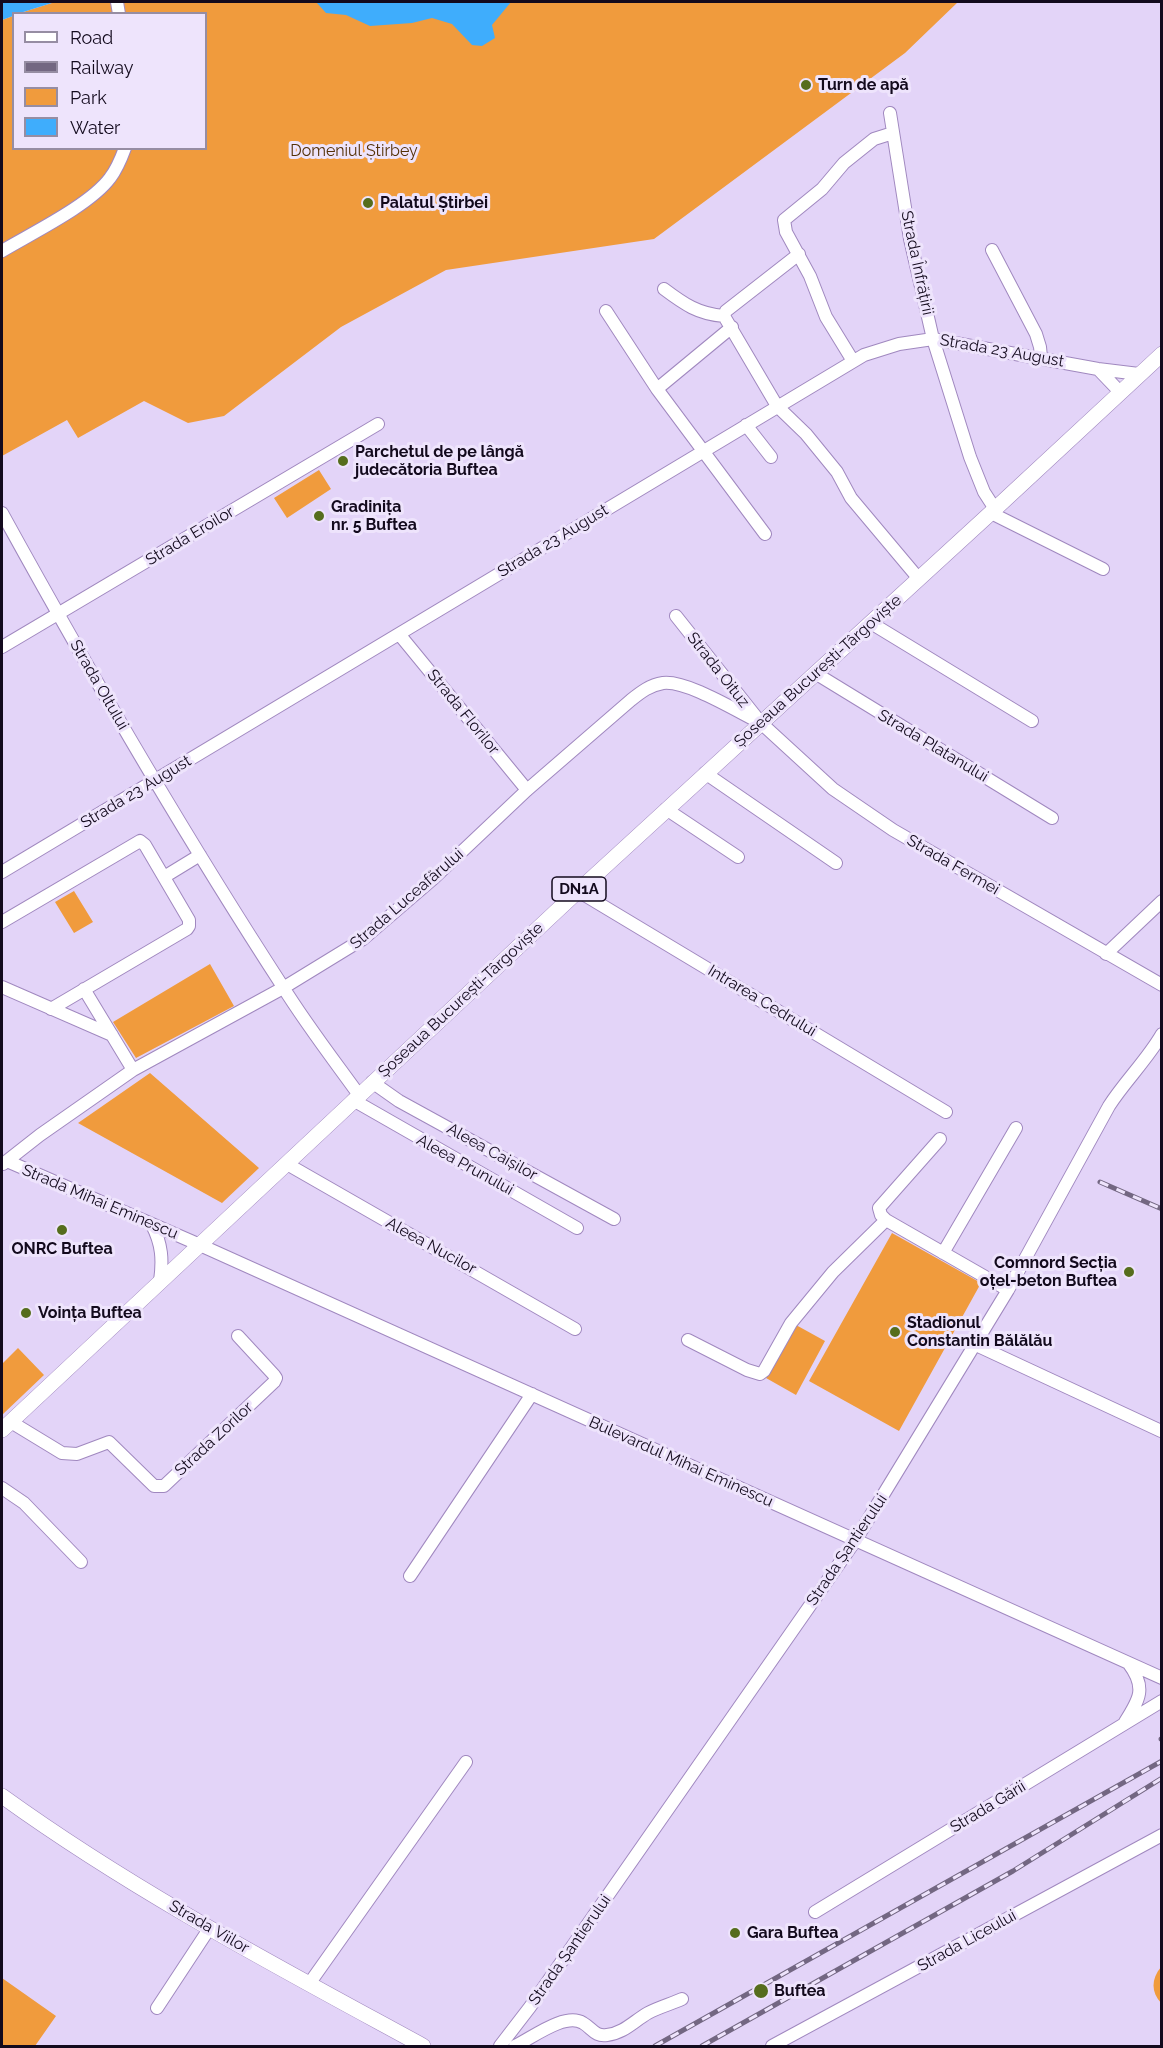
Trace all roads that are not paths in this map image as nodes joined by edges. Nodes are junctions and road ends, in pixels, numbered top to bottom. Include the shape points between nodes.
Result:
1 (890, 113) dead end
2 (893, 133) junction
3 (124, 150) edge
4 (992, 250) dead end
5 (2, 251) edge
6 (799, 254) junction
7 (664, 289) dead end
8 (606, 311) dead end
9 (724, 316) junction
10 (732, 327) junction
11 (933, 339) junction
12 (1161, 354) edge
13 (1041, 357) junction
14 (853, 361) junction
15 (1098, 369) junction
16 (1139, 374) junction
17 (657, 389) junction
18 (1120, 392) junction
19 (777, 406) junction
20 (378, 424) dead end
21 (746, 425) junction
22 (702, 451) junction
23 (771, 457) dead end
24 (993, 511) junction
25 (2, 513) edge
26 (765, 534) dead end
27 (1103, 569) dead end
28 (919, 579) junction
29 (57, 614) junction
30 (676, 616) dead end
31 (871, 622) junction
32 (399, 634) junction
33 (2, 647) edge
34 (815, 673) junction
35 (1032, 721) dead end
36 (761, 723) junction
37 (705, 773) junction
38 (155, 780) junction
39 (527, 790) junction
40 (666, 809) junction
41 (1052, 818) dead end
42 (200, 855) junction
43 (738, 857) dead end
44 (836, 863) dead end
45 (2, 873) edge
46 (164, 877) junction
47 (578, 891) junction
48 (1161, 901) edge
49 (2, 922) edge
50 (1106, 954) junction
51 (1161, 985) edge
52 (2, 987) edge
53 (283, 988) junction
54 (84, 989) junction
55 (51, 1009) junction
56 (1161, 1034) edge
57 (112, 1035) junction
58 (133, 1070) junction
59 (372, 1082) junction
60 (356, 1098) junction
61 (946, 1112) dead end
62 (1016, 1128) dead end
63 (940, 1139) dead end
64 (4, 1163) edge
65 (287, 1164) junction
66 (614, 1219) dead end
67 (886, 1220) junction
68 (152, 1225) junction
69 (577, 1228) dead end
70 (200, 1245) junction
71 (943, 1253) junction
72 (160, 1281) junction
73 (1008, 1290) junction
74 (575, 1329) dead end
75 (238, 1336) dead end
76 (688, 1340) dead end
77 (976, 1345) junction
78 (532, 1394) junction
79 (6, 1426) edge
80 (1161, 1431) edge
81 (2, 1488) edge
82 (855, 1541) junction
83 (81, 1562) dead end
84 (410, 1576) dead end
85 (1130, 1664) junction
86 (1161, 1678) edge
87 (1161, 1701) edge
88 (1123, 1724) junction
89 (466, 1762) dead end
90 (2, 1796) edge
91 (1161, 1835) edge
92 (815, 1912) dead end
93 (209, 1929) junction
94 (309, 1984) junction
95 (682, 1999) dead end
96 (157, 2008) dead end
97 (423, 2046) edge
98 (500, 2046) edge
99 (515, 2046) edge
100 (772, 2046) edge

1 - 2 street, Strada Înfrățirii
2 - 6 street via 874,139 787,216 784,225
2 - 11 street, Strada Înfrățirii via 910,239
3 - 5 street via 114,172 97,192
4 - 13 street via 1036,334
6 - 9 street
6 - 14 street via 826,317
7 - 9 street via 687,306 707,315
8 - 17 street
9 - 10 street
10 - 17 street
10 - 19 street
11 - 13 street, Strada 23 August
11 - 14 street, Strada 23 August via 882,348
11 - 24 street, Strada Înfrățirii via 970,456
12 - 16 main road, Șoseaua București-Târgoviște / DN1A
13 - 15 street, Strada 23 August
14 - 19 street, Strada 23 August
15 - 16 street, Strada 23 August
15 - 18 street
16 - 18 main road, Șoseaua București-Târgoviște / DN1A
17 - 22 street
18 - 24 main road, Șoseaua București-Târgoviște / DN1A
19 - 21 street, Strada 23 August
19 - 28 street via 806,434 837,472 851,498
20 - 29 street, Strada Eroilor
21 - 22 street, Strada 23 August
21 - 23 street
22 - 26 street
22 - 32 street, Strada 23 August
24 - 27 street
24 - 28 main road, Șoseaua București-Târgoviște / DN1A
25 - 29 street, Strada Oltului
28 - 31 main road, Șoseaua București-Târgoviște / DN1A
29 - 33 street, Strada Eroilor
29 - 38 street, Strada Oltului
30 - 36 street, Strada Oituz
31 - 34 main road, Șoseaua București-Târgoviște / DN1A
31 - 35 street
32 - 38 street, Strada 23 August
32 - 39 street, Strada Florilor
34 - 36 main road, Șoseaua București-Târgoviște / DN1A
34 - 41 street, Strada Platanului
36 - 37 main road, Șoseaua București-Târgoviște / DN1A
36 - 39 street, Strada Luceafărului via 685,685 657,684 631,700
36 - 50 street, Strada Fermei via 814,773 859,808
37 - 40 main road, Șoseaua București-Târgoviște / DN1A
37 - 44 street
38 - 42 street, Strada Oltului
38 - 45 street, Strada 23 August
39 - 53 street, Strada Luceafărului via 374,931
40 - 43 street
40 - 47 main road, Șoseaua București-Târgoviște / DN1A
42 - 46 street
42 - 53 street, Strada Oltului
46 - 49 street via 145,844 137,842
46 - 54 street via 189,920 189,927
47 - 59 main road, Șoseaua București-Târgoviște / DN1A
47 - 61 street, Intrarea Cedrului
48 - 50 street
50 - 51 street, Strada Fermei
52 - 55 street
53 - 58 street, Strada Luceafărului
53 - 60 street, Strada Oltului
54 - 55 street
54 - 57 street
55 - 57 street
56 - 73 street, Strada Șantierului via 1108,1106
57 - 58 street
58 - 64 street, Strada Luceafărului
59 - 60 main road, Șoseaua București-Târgoviște / DN1A
59 - 66 street, Aleea Caișilor via 399,1101
60 - 65 main road, Șoseaua București-Târgoviște / DN1A
60 - 69 street, Aleea Prunului
62 - 71 street
63 - 67 street via 879,1208
64 - 68 street, Strada Mihai Eminescu
65 - 70 main road, Șoseaua București-Târgoviște / DN1A
65 - 74 street, Aleea Nucilor
67 - 71 street
67 - 76 street via 833,1272 791,1323 760,1374
68 - 70 street, Strada Mihai Eminescu
68 - 72 street via 160,1244
70 - 72 main road, Șoseaua București-Târgoviște / DN1A
70 - 78 street, Bulevardul Mihai Eminescu
71 - 73 street
72 - 79 main road, Șoseaua București-Târgoviște / DN1A
73 - 77 street, Strada Șantierului
75 - 79 street, Strada Zorilor via 276,1378 164,1486 154,1486 109,1442 77,1454 63,1453
77 - 80 street
77 - 82 street, Strada Șantierului
78 - 82 street, Bulevardul Mihai Eminescu
78 - 84 street
81 - 83 street via 24,1503
82 - 85 street, Bulevardul Mihai Eminescu
82 - 98 street, Strada Șantierului
85 - 86 street, Bulevardul Mihai Eminescu
85 - 88 street via 1140,1689 1138,1701
87 - 88 street, Strada Gării
88 - 92 street, Strada Gării
89 - 94 street
90 - 93 main road, Strada Viilor
91 - 100 street, Strada Liceului
93 - 94 main road, Strada Viilor
93 - 96 street
94 - 97 main road, Strada Viilor
95 - 99 street via 609,2035 599,2035 572,2020

